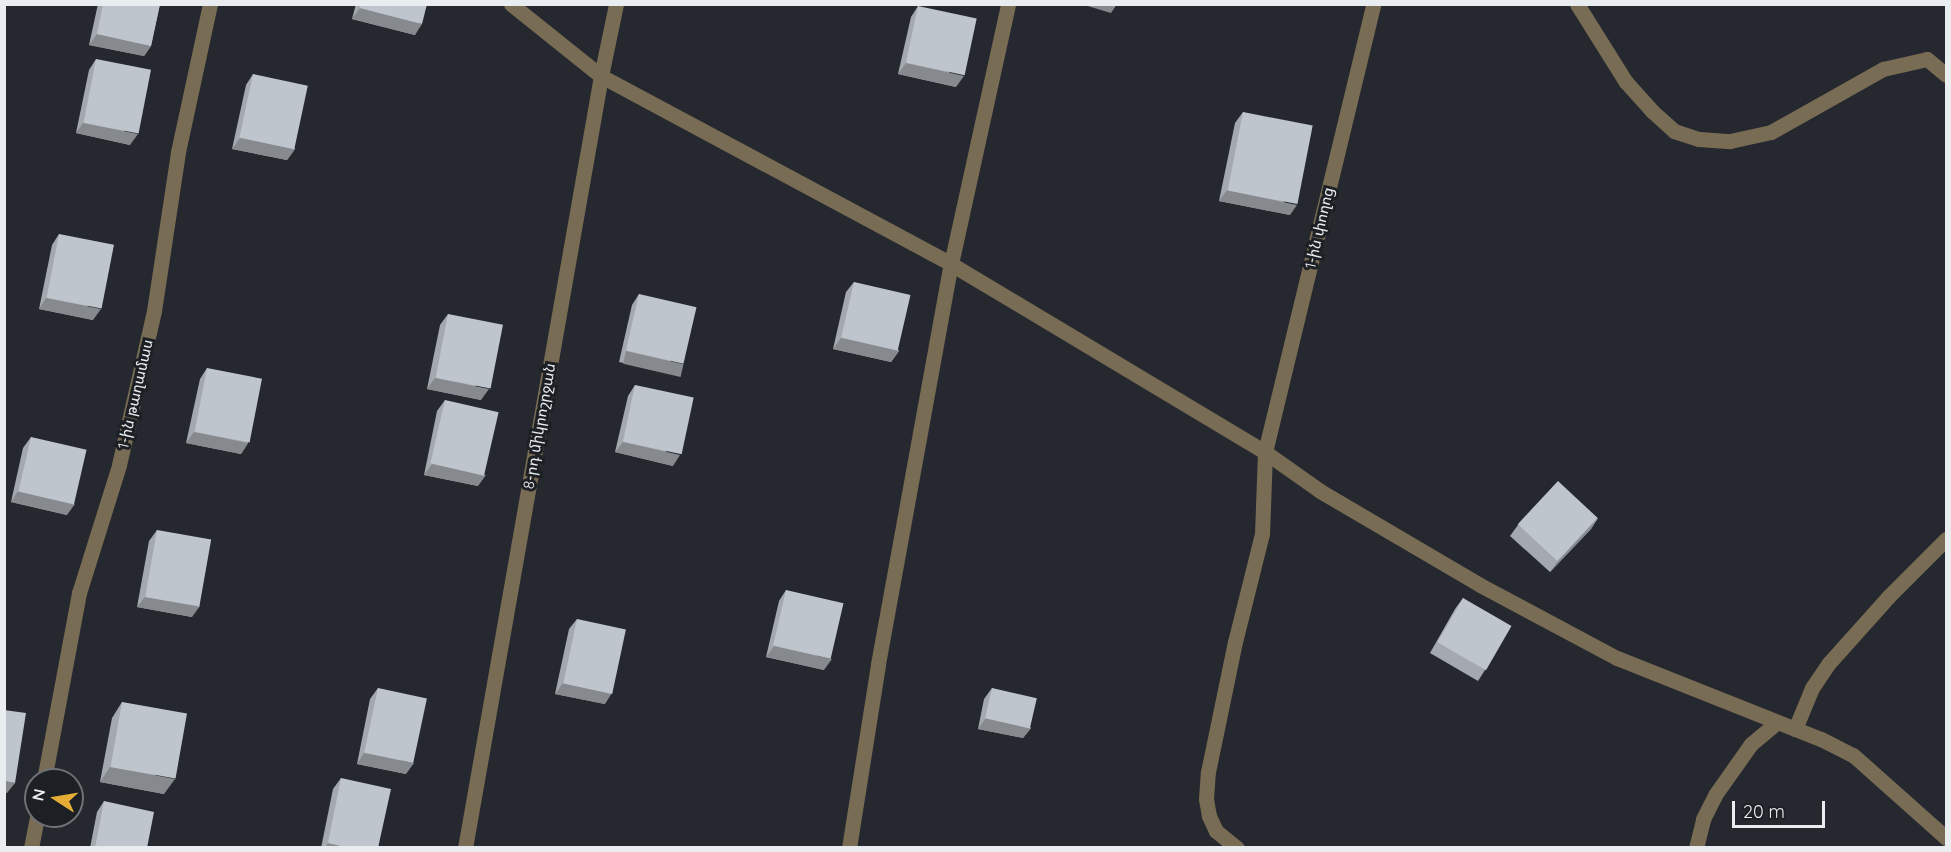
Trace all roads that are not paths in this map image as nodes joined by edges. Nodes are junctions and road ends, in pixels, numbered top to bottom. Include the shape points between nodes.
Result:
1 (210, 4) edge
2 (511, 4) edge
3 (616, 4) edge
4 (1008, 4) edge
5 (1373, 4) edge
6 (1577, 4) edge
7 (1947, 75) edge
8 (601, 76) junction
9 (951, 264) junction
10 (1265, 452) junction
11 (1947, 539) edge
12 (1777, 722) junction
13 (1794, 729) junction
14 (46, 768) edge
15 (35, 828) edge
16 (1216, 831) junction
17 (1947, 838) edge
18 (31, 848) edge
19 (465, 848) edge
20 (849, 848) edge
21 (1219, 848) edge
22 (1237, 848) edge
23 (1696, 848) edge

1 - 14 street, 1-ին թաղամաս via 178,152 154,311 119,465 79,593
2 - 8 street
3 - 8 street, 8-րդ միկրոշրջան
4 - 9 street
5 - 10 street, 1-ին փողոց
6 - 7 street via 1626,82 1652,111 1674,131 1699,139 1730,141 1771,132 1883,69 1928,59
8 - 9 street
8 - 19 street, 8-րդ միկրոշրջան
9 - 10 street
9 - 20 street via 878,663
10 - 12 street via 1370,521 1617,658
10 - 16 street, 1-ին փողոց via 1262,534 1208,772 1207,809
11 - 13 street via 1829,663 1812,688
12 - 13 street
12 - 23 street via 1751,744 1715,795 1703,819
13 - 17 street via 1853,755
15 - 18 street
16 - 21 street, 1-ին փողոց
16 - 22 street

